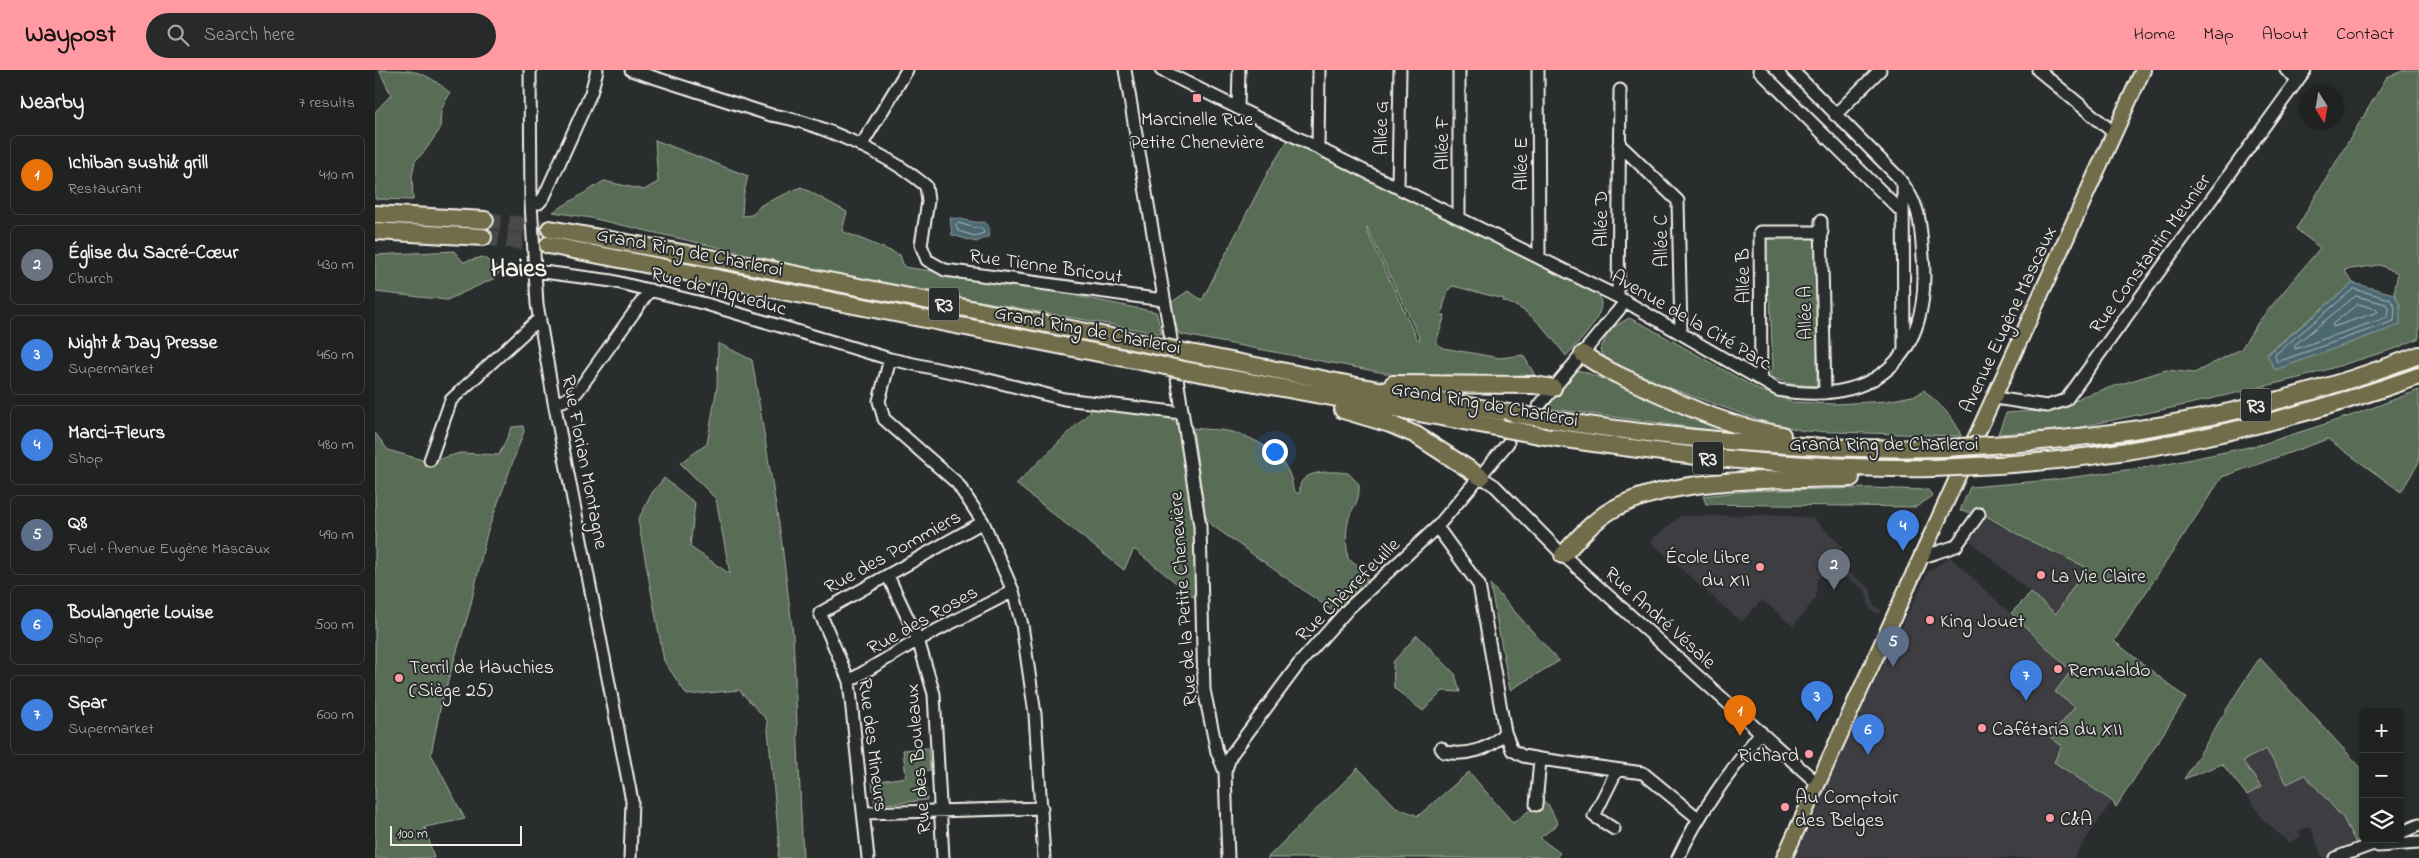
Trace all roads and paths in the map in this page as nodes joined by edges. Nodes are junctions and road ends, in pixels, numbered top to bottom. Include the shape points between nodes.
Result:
1 (530, 70) edge
2 (597, 70) edge
3 (631, 70) edge
4 (907, 70) edge
5 (1125, 70) edge
6 (1161, 70) edge
7 (1239, 70) edge
8 (1319, 70) edge
9 (1400, 70) edge
10 (1459, 70) edge
11 (1538, 70) edge
12 (1759, 70) edge
13 (1792, 70) edge
14 (1880, 70) edge
15 (2038, 70) edge
16 (2143, 70) edge
17 (2286, 70) edge
18 (2301, 74) edge
19 (1620, 90) dead end
20 (1238, 108) junction
21 (1835, 115) junction
22 (2114, 133) junction
23 (1619, 144) junction
24 (861, 146) junction
25 (1317, 147) junction
26 (1640, 164) junction
27 (1619, 172) junction
28 (1903, 184) junction
29 (1398, 186) junction
30 (531, 203) junction
31 (375, 204) edge
32 (1903, 213) junction
33 (375, 214) edge
34 (417, 215) junction
35 (1459, 216) junction
36 (485, 220) tunnel mouth
37 (550, 228) tunnel mouth
38 (375, 231) edge
39 (1760, 232) joint
40 (439, 234) junction
41 (483, 237) tunnel mouth
42 (375, 241) edge
43 (548, 245) tunnel mouth
44 (1539, 257) junction
45 (536, 271) junction
46 (650, 290) junction
47 (1622, 299) junction
48 (1163, 300) junction
49 (540, 318) junction
50 (1681, 332) junction
51 (1904, 351) junction
52 (1583, 354) junction
53 (2415, 355) edge
54 (890, 359) junction
55 (2419, 376) edge
56 (1761, 380) junction
57 (1362, 387) junction
58 (1553, 388) junction
59 (1825, 393) junction
60 (1312, 395) junction
61 (1995, 398) junction
62 (554, 402) junction
63 (1539, 406) dead end
64 (1182, 414) junction
65 (1505, 436) junction
66 (1817, 447) junction
67 (430, 460) dead end
68 (1879, 469) junction
69 (1481, 477) junction
70 (1979, 514) dead end
71 (983, 522) junction
72 (1437, 527) junction
73 (1563, 555) junction
74 (1923, 557) junction
75 (888, 576) junction
76 (1013, 590) junction
77 (820, 613) joint
78 (918, 640) junction
79 (849, 681) junction
80 (1505, 732) junction
81 (1761, 732) junction
82 (1441, 748) dead end
83 (1540, 759) junction
84 (1617, 770) junction
85 (1225, 772) junction
86 (1818, 784) junction
87 (1536, 805) dead end
88 (1042, 808) junction
89 (941, 810) junction
90 (864, 812) junction
91 (1699, 819) junction
92 (2419, 824) edge
93 (1614, 829) dead end
94 (2404, 831) edge
95 (2379, 843) edge
96 (2419, 843) edge
97 (2371, 847) junction
98 (630, 858) edge
99 (869, 858) edge
100 (943, 858) edge
101 (1044, 858) edge
102 (1228, 858) edge
103 (1678, 858) edge
104 (1784, 858) edge
105 (2335, 858) edge

1 - 30 street, Rue Florian Montagne
2 - 30 street via 591,93 545,196 540,202
3 - 24 street via 789,118
4 - 24 street
5 - 48 street, Rue de la Petite Chenevière
6 - 20 street, Avenue de la Cité Parc
7 - 20 street
8 - 25 street
9 - 29 street, Allée G
10 - 35 street, Allée F
11 - 44 street, Allée E
12 - 32 street
13 - 21 street, Avenue de la Cité Parc
14 - 21 street
15 - 22 street
16 - 22 main road, Avenue Eugène Mascaux
17 - 18 street
18 - 61 street, Rue Constantin Meunier via 2066,400 2047,406
19 - 23 street, Allée D
20 - 25 street, Avenue de la Cité Parc
21 - 28 street, Avenue de la Cité Parc
22 - 61 main road, Avenue Eugène Mascaux
23 - 26 street, Allée C
23 - 27 street, Allée D
24 - 48 street, Rue Tienne Bricout via 926,186 928,201 921,245 927,260 945,270
25 - 29 street, Avenue de la Cité Parc
26 - 27 street, Allée D via 1625,165
26 - 50 street, Allée C via 1678,201
27 - 47 street, Allée D
28 - 32 street
28 - 51 street, Avenue de la Cité Parc via 1911,193 1919,217 1924,266 1923,302 1917,327
29 - 35 street, Avenue de la Cité Parc
30 - 45 street, Rue Florian Montagne
31 - 34 highway via 407,204
32 - 51 street
33 - 34 highway
34 - 36 highway
35 - 44 street, Avenue de la Cité Parc
37 - 57 highway, Grand Ring de Charleroi / R3, bridge
38 - 40 highway
39 - 56 street, Allée B
39 - 59 street, Allée A via 1822,226
40 - 41 highway
40 - 42 highway via 423,241
43 - 60 highway, Grand Ring de Charleroi / R3, bridge
44 - 47 street, Avenue de la Cité Parc
45 - 46 street, Rue de l'Aqueduc via 584,276
45 - 49 street, Rue Florian Montagne
46 - 54 street, Rue de l'Aqueduc
46 - 62 street via 577,392
47 - 50 street, Avenue de la Cité Parc
47 - 52 street
48 - 64 street, Rue de la Petite Chenevière
49 - 62 street, Rue Florian Montagne
49 - 67 street via 451,400
50 - 56 street, Avenue de la Cité Parc
51 - 59 street, Avenue de la Cité Parc via 1879,377 1849,391
52 - 58 street
52 - 66 highway via 1606,370 1730,424 1803,438
53 - 66 highway, Grand Ring de Charleroi / R3, bridge via 2340,382 2197,419 2100,435 1945,448
54 - 64 street, Rue de l'Aqueduc via 1064,399
54 - 71 street via 879,401 884,419 957,483
55 - 68 highway, Grand Ring de Charleroi / R3, bridge via 2277,421 2203,438 2042,462
56 - 59 street, Avenue de la Cité Parc via 1778,390
57 - 58 highway via 1390,383
57 - 66 highway, Grand Ring de Charleroi / R3, bridge via 1553,420 1727,441
58 - 63 street
60 - 65 highway, Grand Ring de Charleroi / R3
60 - 69 highway via 1333,407 1415,435
61 - 74 main road, Avenue Eugène Mascaux via 1977,430
62 - 98 street, Rue Florian Montagne via 632,802
64 - 85 street, Rue de la Petite Chenevière via 1200,526 1204,690 1217,752
65 - 68 highway, Grand Ring de Charleroi / R3, bridge via 1539,435 1725,459
65 - 69 street, Rue Chèvrefeuille
68 - 73 highway via 1853,478 1720,483 1641,497 1600,518
69 - 72 street, Rue Chèvrefeuille
69 - 73 street, Rue André Vésale via 1495,486
70 - 74 street via 1956,546
71 - 75 street, Rue des Pommiers
71 - 76 street
72 - 80 street via 1479,585
72 - 85 street, Rue Chèvrefeuille via 1349,608 1299,665 1231,755
73 - 81 street, Rue André Vésale
74 - 86 main road, Avenue Eugène Mascaux
75 - 77 street, Rue des Pommiers
75 - 78 street, Rue des Bouleaux
76 - 78 street, Rue des Roses
76 - 88 street via 1022,625 1035,714
77 - 79 street, Rue des Mineurs
78 - 79 street, Rue des Roses
78 - 89 street, Rue des Bouleaux via 934,694
79 - 90 street, Rue des Mineurs
80 - 82 street via 1485,748 1450,753
80 - 83 street via 1512,750
81 - 86 street, Rue André Vésale
81 - 91 street via 1725,777
83 - 84 street
83 - 87 street
84 - 91 street via 1643,773
84 - 93 street via 1594,816
85 - 102 street, Rue de la Petite Chenevière
86 - 104 main road, Avenue Eugène Mascaux
88 - 89 street
88 - 101 street
89 - 90 street
89 - 100 street, Rue des Bouleaux
90 - 99 street, Rue des Mineurs
91 - 103 street
92 - 94 street
95 - 97 street
96 - 97 street
97 - 105 street

